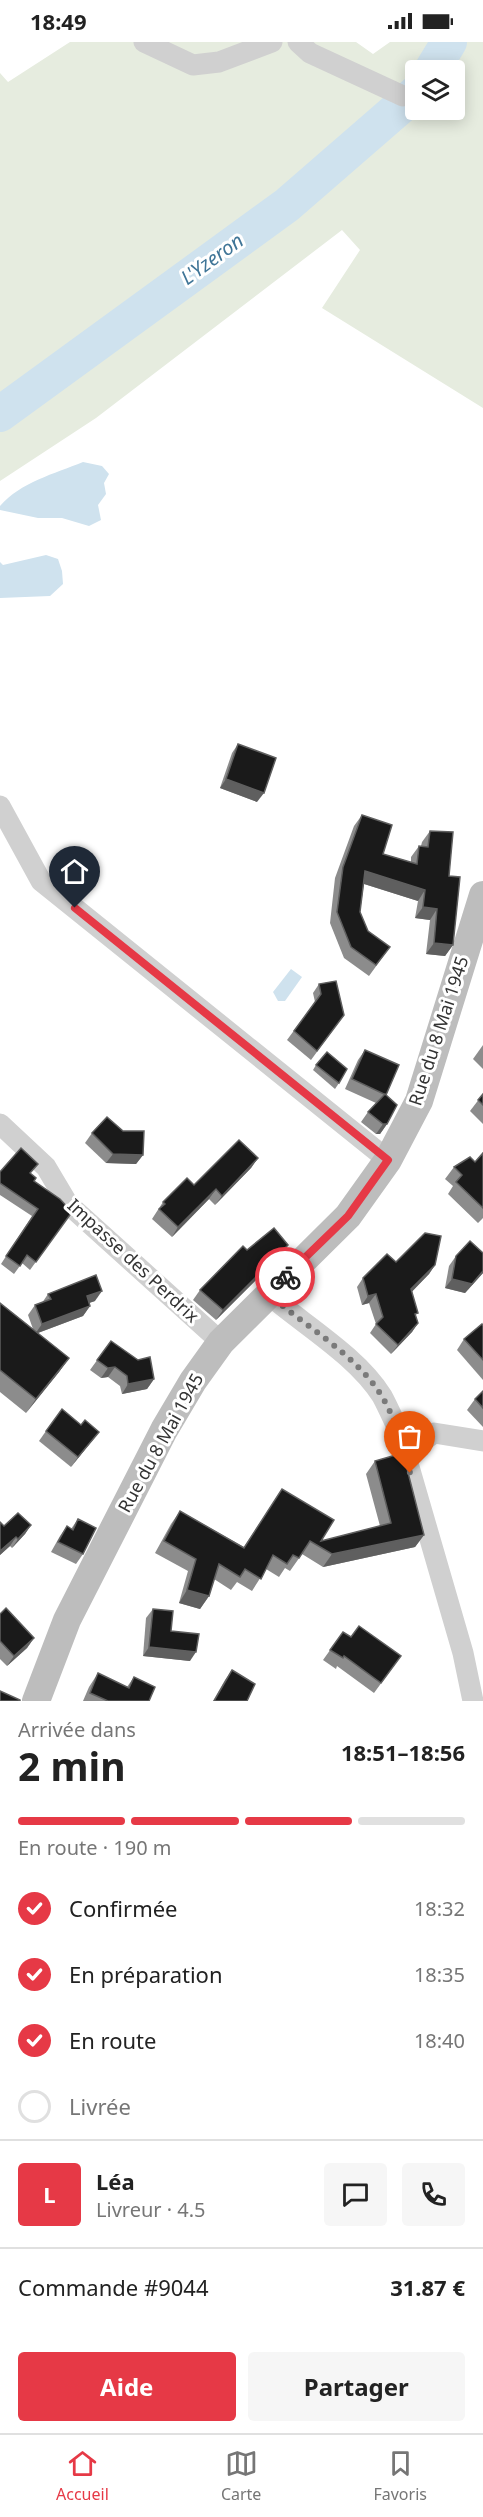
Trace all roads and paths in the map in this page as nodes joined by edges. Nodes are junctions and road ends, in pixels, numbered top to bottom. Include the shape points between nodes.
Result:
1 (144, 42) edge
2 (272, 42) edge
3 (298, 42) edge
4 (403, 96) dead end
5 (0, 806) edge
6 (483, 895) edge
7 (477, 931) edge
8 (0, 1124) edge
9 (388, 1160) junction
10 (268, 1294) junction
11 (221, 1342) junction
12 (483, 1441) edge
13 (405, 1453) junction
14 (36, 1701) edge
15 (473, 1701) edge

1 - 2 street via 194,65 219,62
3 - 4 street via 310,53
5 - 9 street via 41,881
6 - 7 main road, Rue du 8 Mai 1945
7 - 9 main road, Rue du 8 Mai 1945 via 418,1101
8 - 11 street, Impasse des Perdrix via 46,1167 68,1204
9 - 10 main road, Rue du 8 Mai 1945 via 348,1216
10 - 11 main road, Rue du 8 Mai 1945
10 - 13 street via 369,1379 398,1430
11 - 14 main road, Rue du 8 Mai 1945 via 164,1430 67,1620
12 - 13 street via 434,1433
13 - 15 street via 463,1653

